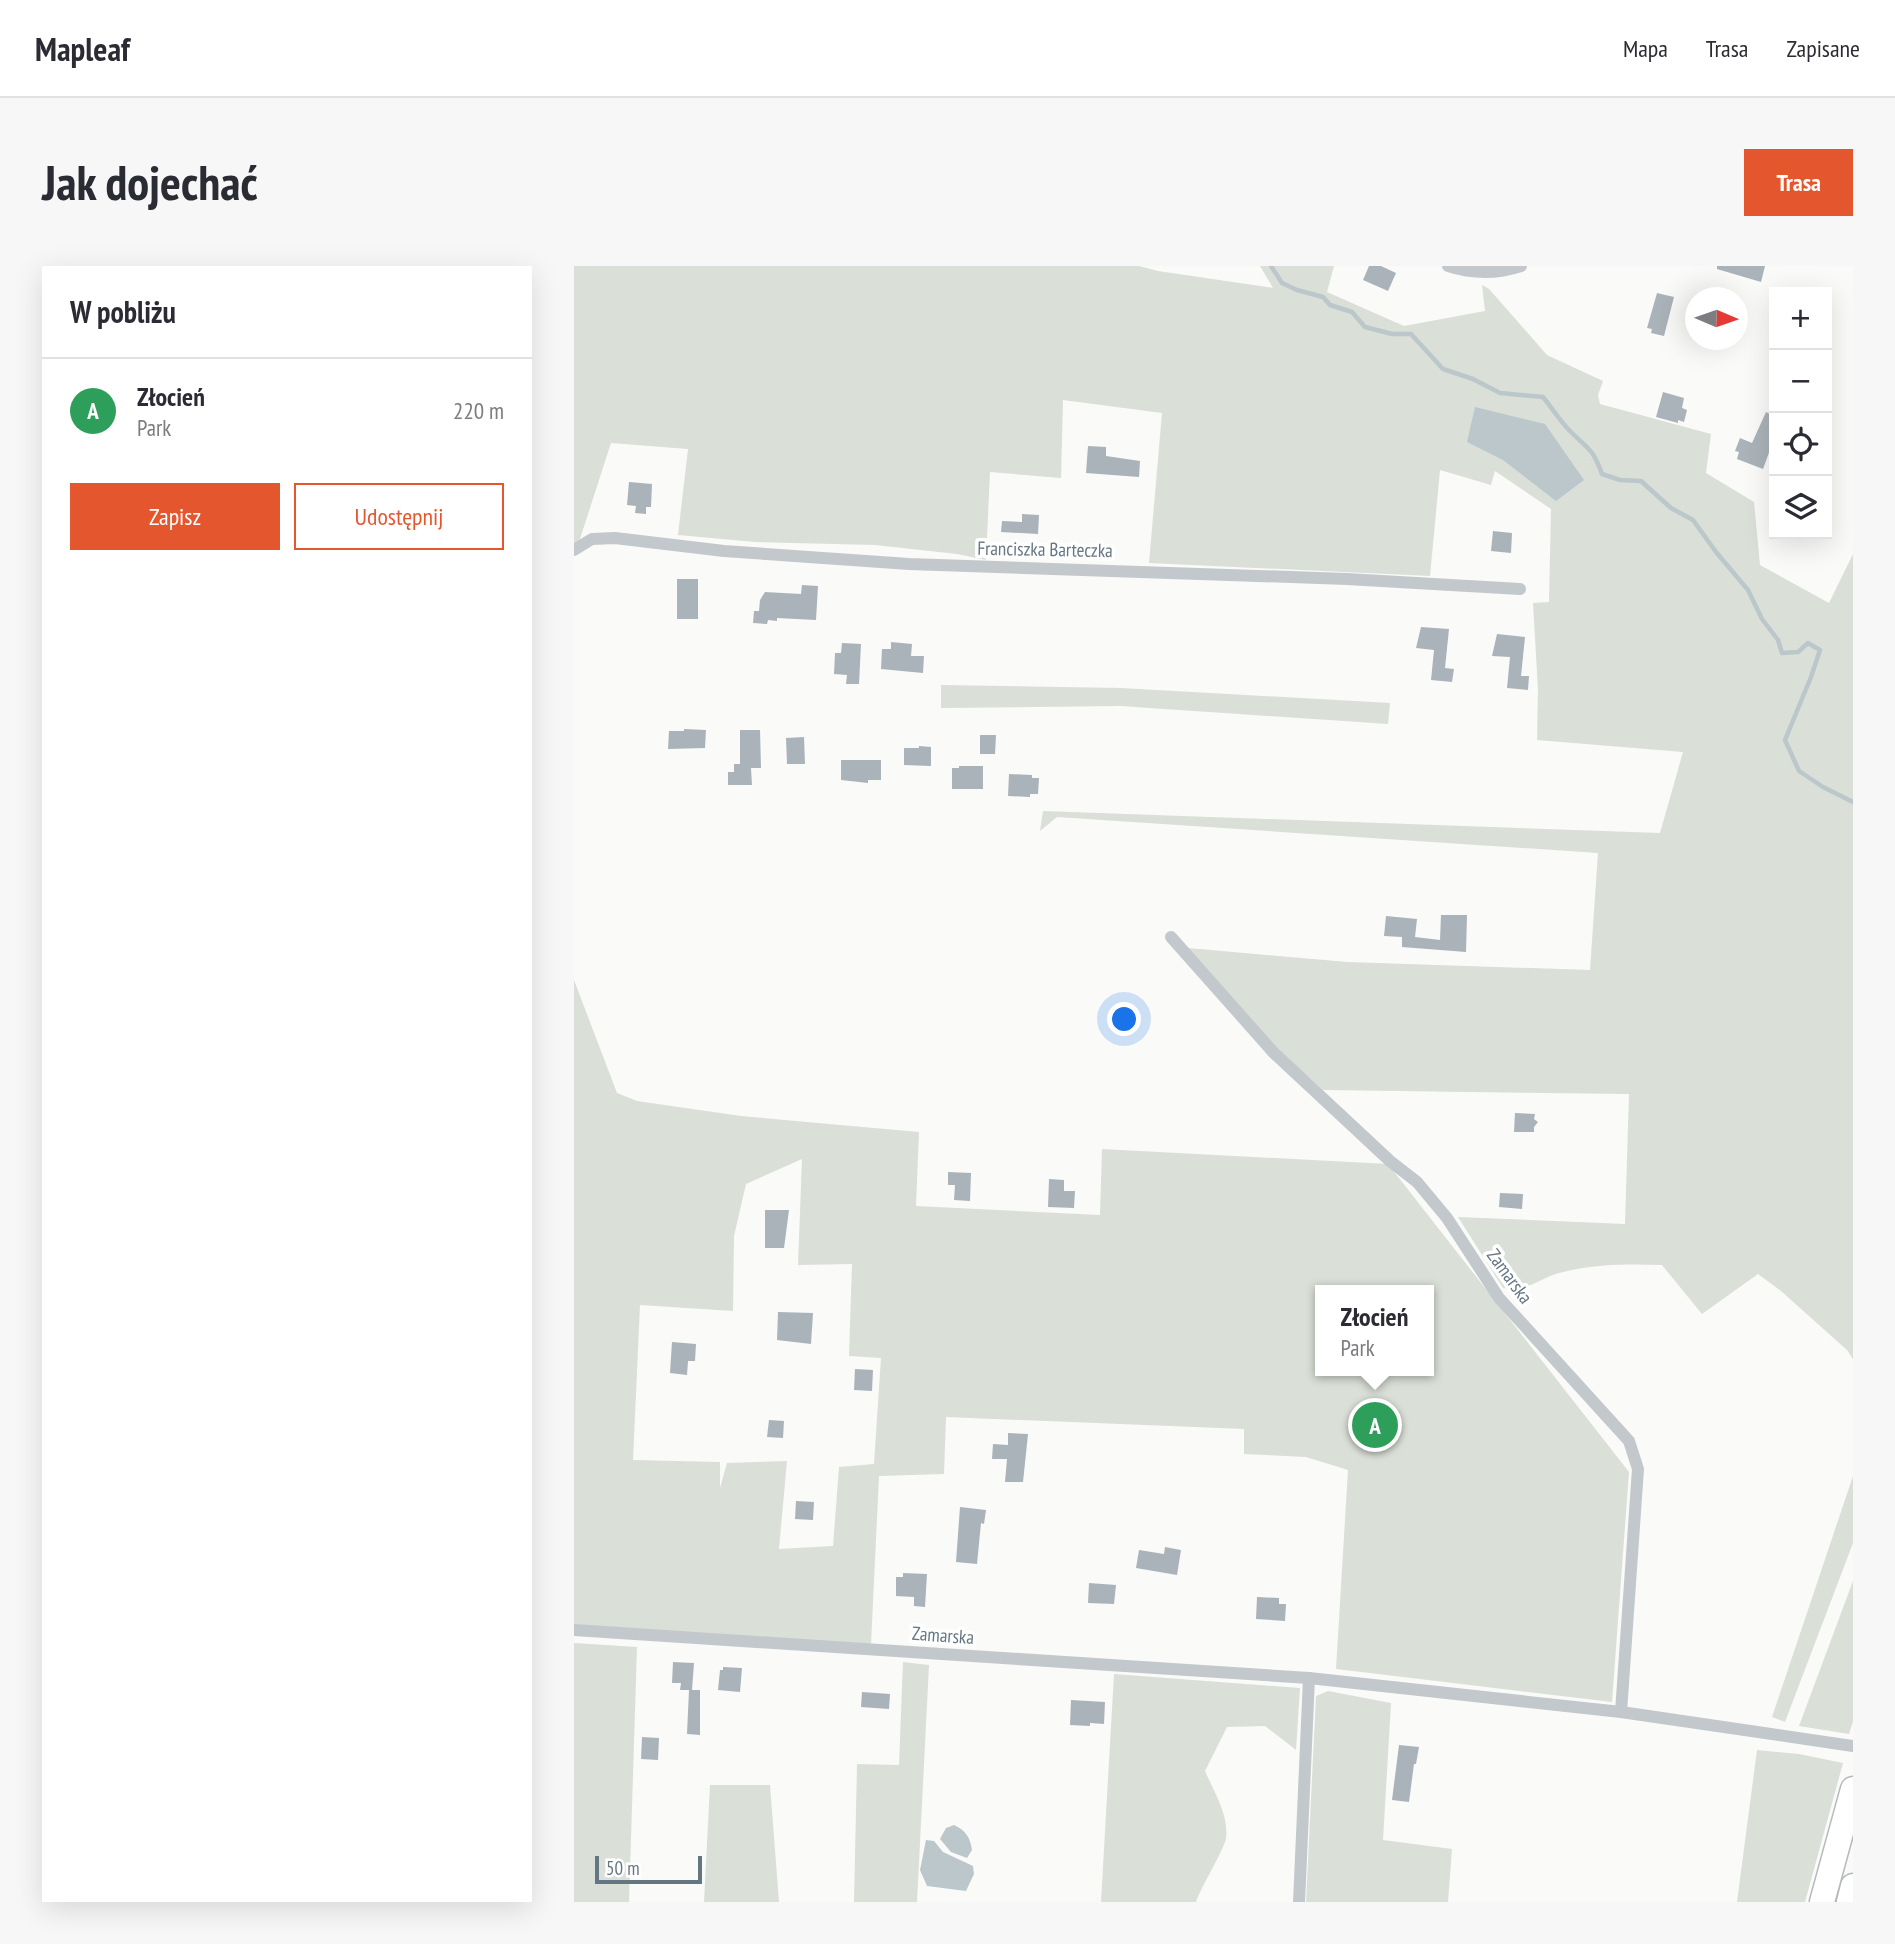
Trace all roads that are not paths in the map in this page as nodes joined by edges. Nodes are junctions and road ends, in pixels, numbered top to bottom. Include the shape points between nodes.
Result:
1 (1448, 266) edge
2 (1521, 266) edge
3 (574, 550) edge
4 (1520, 589) dead end
5 (1171, 937) dead end
6 (574, 1630) edge
7 (1309, 1678) junction
8 (1621, 1712) junction
9 (1853, 1746) edge
10 (1853, 1789) edge
11 (1853, 1886) edge
12 (1298, 1902) edge
13 (1822, 1902) edge
14 (1849, 1902) edge

1 - 2 street via 1484,272
3 - 4 street, Franciszka Barteczka via 592,539 615,538 909,564
5 - 8 street, Zamarska via 1273,1052 1416,1182 1447,1218 1499,1298 1629,1441 1638,1469
6 - 7 street, Zamarska
7 - 8 street, Zamarska
7 - 12 street
8 - 9 street, Zamarska
10 - 13 highway
11 - 14 highway

